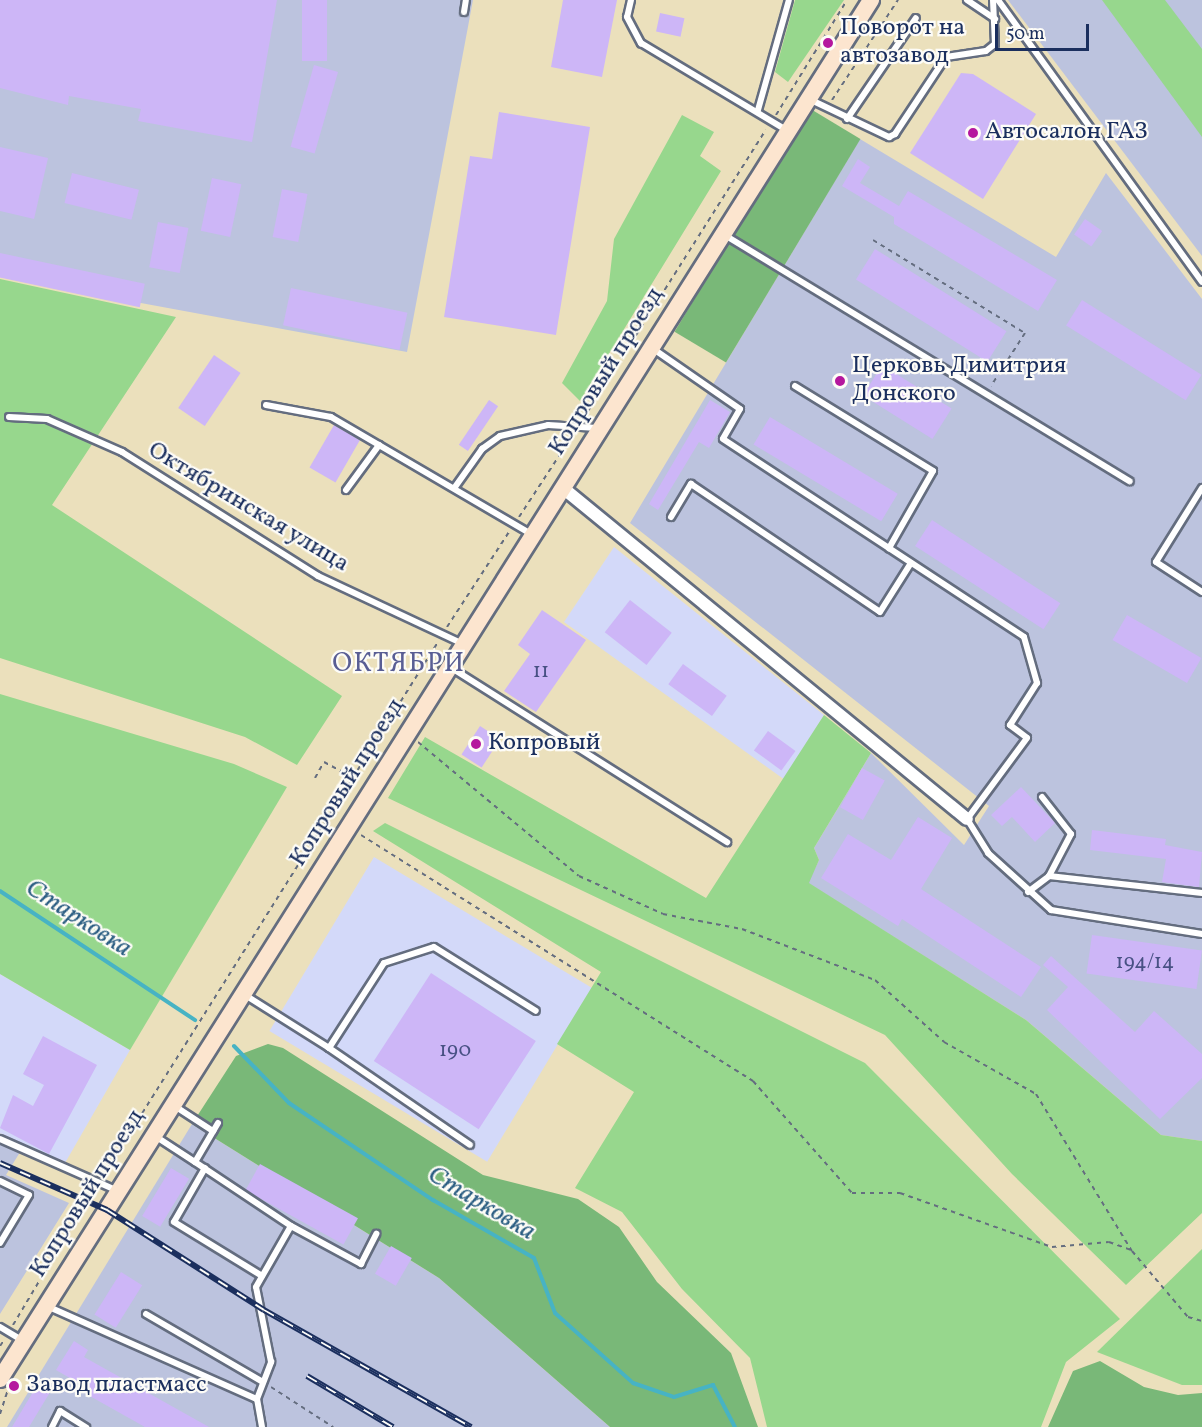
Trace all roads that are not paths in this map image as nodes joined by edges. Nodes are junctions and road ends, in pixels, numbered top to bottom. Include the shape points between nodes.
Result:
1 (466, 0) edge
2 (631, 0) edge
3 (789, 0) edge
4 (871, 0) edge
5 (966, 0) edge
6 (993, 0) edge
7 (998, 0) edge
8 (464, 12) dead end
9 (916, 18) dead end
10 (995, 19) junction
11 (808, 99) junction
12 (758, 110) junction
13 (847, 119) junction
14 (788, 131) junction
15 (723, 234) junction
16 (1202, 282) edge
17 (651, 348) junction
18 (795, 386) dead end
19 (266, 405) dead end
20 (9, 417) dead end
21 (600, 429) junction
22 (379, 445) junction
23 (1131, 481) dead end
24 (455, 488) junction
25 (563, 488) junction
26 (1202, 488) edge
27 (346, 490) dead end
28 (670, 517) dead end
29 (533, 535) junction
30 (889, 548) junction
31 (911, 562) junction
32 (1202, 592) edge
33 (464, 645) junction
34 (450, 667) junction
35 (1042, 797) dead end
36 (967, 819) junction
37 (727, 842) dead end
38 (1049, 876) junction
39 (1028, 892) junction
40 (1202, 893) edge
41 (1202, 934) edge
42 (243, 994) junction
43 (536, 1011) dead end
44 (329, 1048) junction
45 (173, 1105) junction
46 (218, 1123) dead end
47 (213, 1131) junction
48 (154, 1136) junction
49 (0, 1139) edge
50 (470, 1145) dead end
51 (195, 1161) junction
52 (204, 1168) junction
53 (0, 1181) edge
54 (118, 1191) junction
55 (291, 1226) junction
56 (376, 1234) dead end
57 (0, 1243) edge
58 (262, 1276) junction
59 (46, 1306) junction
60 (146, 1314) dead end
61 (0, 1327) edge
62 (24, 1341) junction
63 (0, 1379) edge
64 (263, 1382) junction
65 (257, 1399) junction
66 (51, 1427) edge
67 (86, 1427) edge
68 (262, 1427) edge

1 - 8 lane
2 - 12 lane via 627,17 641,43 688,75
3 - 12 lane
4 - 11 main road, Копровый проезд
5 - 10 lane
6 - 10 lane
7 - 16 lane
9 - 13 lane
10 - 13 lane via 995,44 986,51 946,57 895,134 889,137
11 - 13 lane
11 - 14 main road, Копровый проезд
12 - 14 lane
14 - 15 main road, Копровый проезд
15 - 17 main road, Копровый проезд
15 - 23 lane
17 - 21 main road, Копровый проезд
17 - 30 lane via 741,409 723,439
18 - 30 lane via 933,471
19 - 22 lane via 331,417
20 - 33 lane, Октябринская улица via 47,419 122,452 318,576
21 - 24 lane via 548,425 500,436 482,449
21 - 25 main road, Копровый проезд
22 - 24 lane
22 - 27 lane
24 - 29 lane
25 - 29 main road, Копровый проезд
25 - 36 street
26 - 32 lane via 1156,562
28 - 31 lane via 691,484 880,612
29 - 33 main road, Копровый проезд
30 - 31 lane
31 - 36 lane via 1024,637 1037,683 1010,725 1027,738
33 - 34 main road, Копровый проезд
34 - 37 lane
34 - 42 main road, Копровый проезд
35 - 38 lane via 1071,834
36 - 39 lane via 988,853
38 - 39 lane
38 - 40 lane
39 - 41 lane via 1051,910
42 - 44 lane
42 - 45 main road, Копровый проезд
43 - 44 lane via 434,947 384,963
44 - 50 lane
45 - 47 lane
45 - 48 main road, Копровый проезд
46 - 47 lane
47 - 51 lane
48 - 51 lane
48 - 54 main road, Копровый проезд
49 - 54 lane
51 - 52 lane
52 - 55 lane
52 - 58 lane via 174,1222
53 - 57 lane via 29,1195
54 - 59 main road, Копровый проезд
55 - 56 lane via 361,1264
55 - 58 lane
58 - 64 lane via 256,1287 271,1362
59 - 62 main road, Копровый проезд
59 - 65 lane
60 - 64 lane
61 - 62 lane
62 - 63 main road, Копровый проезд
64 - 65 lane
65 - 68 lane
66 - 67 lane via 60,1412

